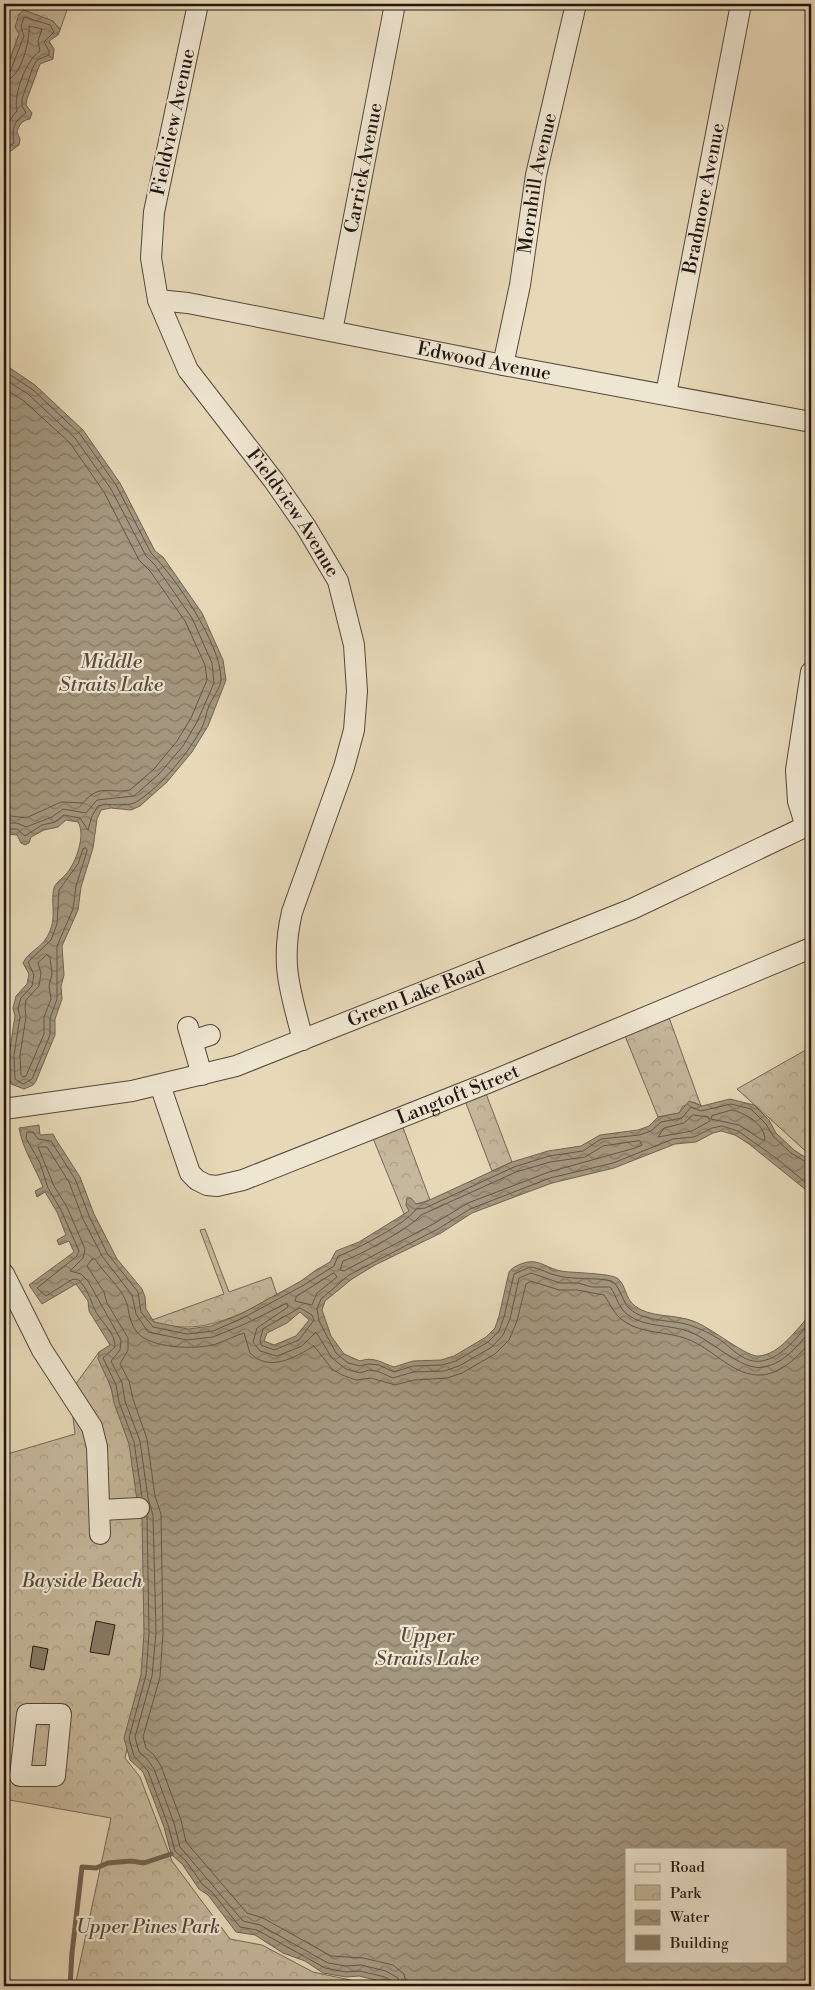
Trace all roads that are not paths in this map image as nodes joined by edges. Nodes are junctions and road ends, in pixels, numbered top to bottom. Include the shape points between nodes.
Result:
1 (198, 4) edge
2 (395, 4) edge
3 (576, 4) edge
4 (741, 4) edge
5 (158, 300) junction
6 (332, 331) junction
7 (503, 365) junction
8 (666, 394) junction
9 (811, 422) edge
10 (811, 672) edge
11 (809, 825) edge
12 (811, 948) edge
13 (197, 1034) dead end
14 (304, 1040) junction
15 (202, 1075) junction
16 (160, 1085) junction
17 (4, 1109) edge
18 (4, 1274) edge
19 (139, 1508) dead end
20 (101, 1510) junction
21 (100, 1534) dead end

1 - 5 street, Fieldview Avenue via 154,212 152,258
2 - 6 street, Carrick Avenue
3 - 7 street, Mornhill Avenue via 536,175 520,285
4 - 8 street, Bradmore Avenue
5 - 6 street, Edwood Avenue
5 - 14 street, Fieldview Avenue via 188,370 274,481 338,581 354,645 357,691 354,730 288,932 285,959
6 - 7 street, Edwood Avenue
7 - 8 street, Edwood Avenue
8 - 9 street, Edwood Avenue
10 - 11 street via 796,770 798,801
11 - 14 street, Green Lake Road via 632,909
12 - 16 street, Langtoft Street via 490,1082 269,1170 217,1186 200,1182 190,1173
13 - 15 street
14 - 15 street, Green Lake Road via 236,1066
15 - 16 street, Green Lake Road
16 - 17 street, Green Lake Road
18 - 20 street via 42,1350 92,1427 97,1447
19 - 20 street
20 - 21 street

